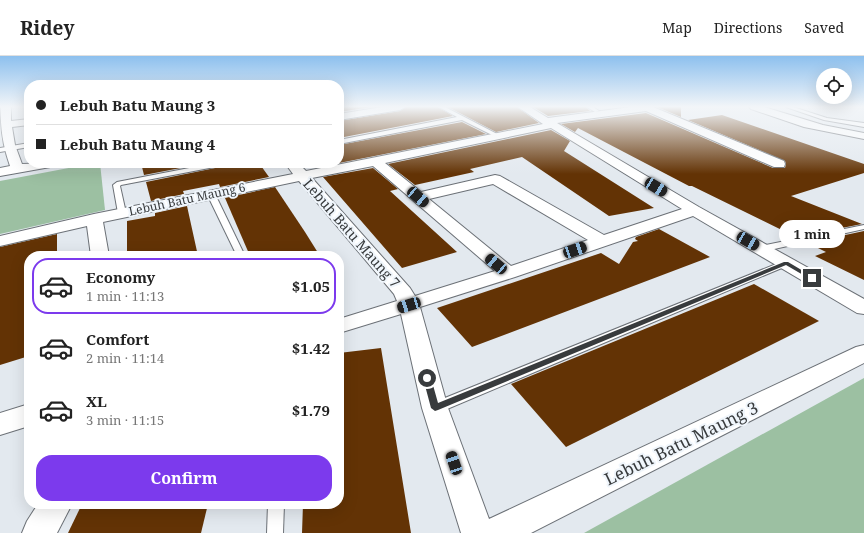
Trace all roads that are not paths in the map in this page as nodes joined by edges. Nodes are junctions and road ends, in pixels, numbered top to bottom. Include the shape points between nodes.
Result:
1 (5, 129) edge
2 (404, 129) edge
3 (485, 129) edge
4 (524, 129) edge
5 (559, 129) edge
6 (696, 129) edge
7 (822, 129) edge
8 (498, 136) junction
9 (864, 136) edge
10 (344, 141) edge
11 (24, 146) edge
12 (4, 149) edge
13 (375, 161) junction
14 (344, 164) edge
15 (779, 164) dead end
16 (24, 167) edge
17 (17, 168) junction
18 (198, 168) edge
19 (297, 169) edge
20 (0, 172) edge
21 (210, 194) junction
22 (418, 197) junction
23 (694, 210) junction
24 (122, 213) junction
25 (94, 219) junction
26 (864, 227) edge
27 (0, 241) edge
28 (602, 241) junction
29 (761, 249) junction
30 (99, 251) edge
31 (238, 251) edge
32 (786, 263) junction
33 (508, 273) junction
34 (409, 305) junction
35 (864, 308) edge
36 (344, 324) edge
37 (864, 353) edge
38 (435, 408) junction
39 (24, 417) edge
40 (0, 424) edge
41 (53, 509) edge
42 (276, 509) edge
43 (39, 533) edge
44 (275, 533) edge
45 (478, 533) edge
46 (497, 533) edge

1 - 12 street
2 - 10 lane
3 - 8 lane
4 - 8 street, Lebuh Batu Maung 6
5 - 23 street
6 - 15 street
7 - 9 street
8 - 13 street, Lebuh Batu Maung 6
11 - 12 lane
12 - 17 street
13 - 14 street, Lebuh Batu Maung 6
13 - 22 street
16 - 17 street
17 - 20 street
18 - 24 lane via 119,183 116,186
19 - 21 street, Lebuh Batu Maung 6
19 - 34 street, Lebuh Batu Maung 7 via 403,292
21 - 24 street, Lebuh Batu Maung 6
21 - 31 lane
22 - 28 street via 495,179
22 - 33 street
23 - 28 street
23 - 29 street
24 - 25 street, Lebuh Batu Maung 6
25 - 27 street, Lebuh Batu Maung 6
25 - 30 street
26 - 29 lane
28 - 33 street
29 - 32 street
32 - 35 street
32 - 38 lane
33 - 34 street
34 - 36 street
34 - 38 street
37 - 46 street, Lebuh Batu Maung 3
38 - 45 street
39 - 40 street
41 - 43 street
42 - 44 lane

